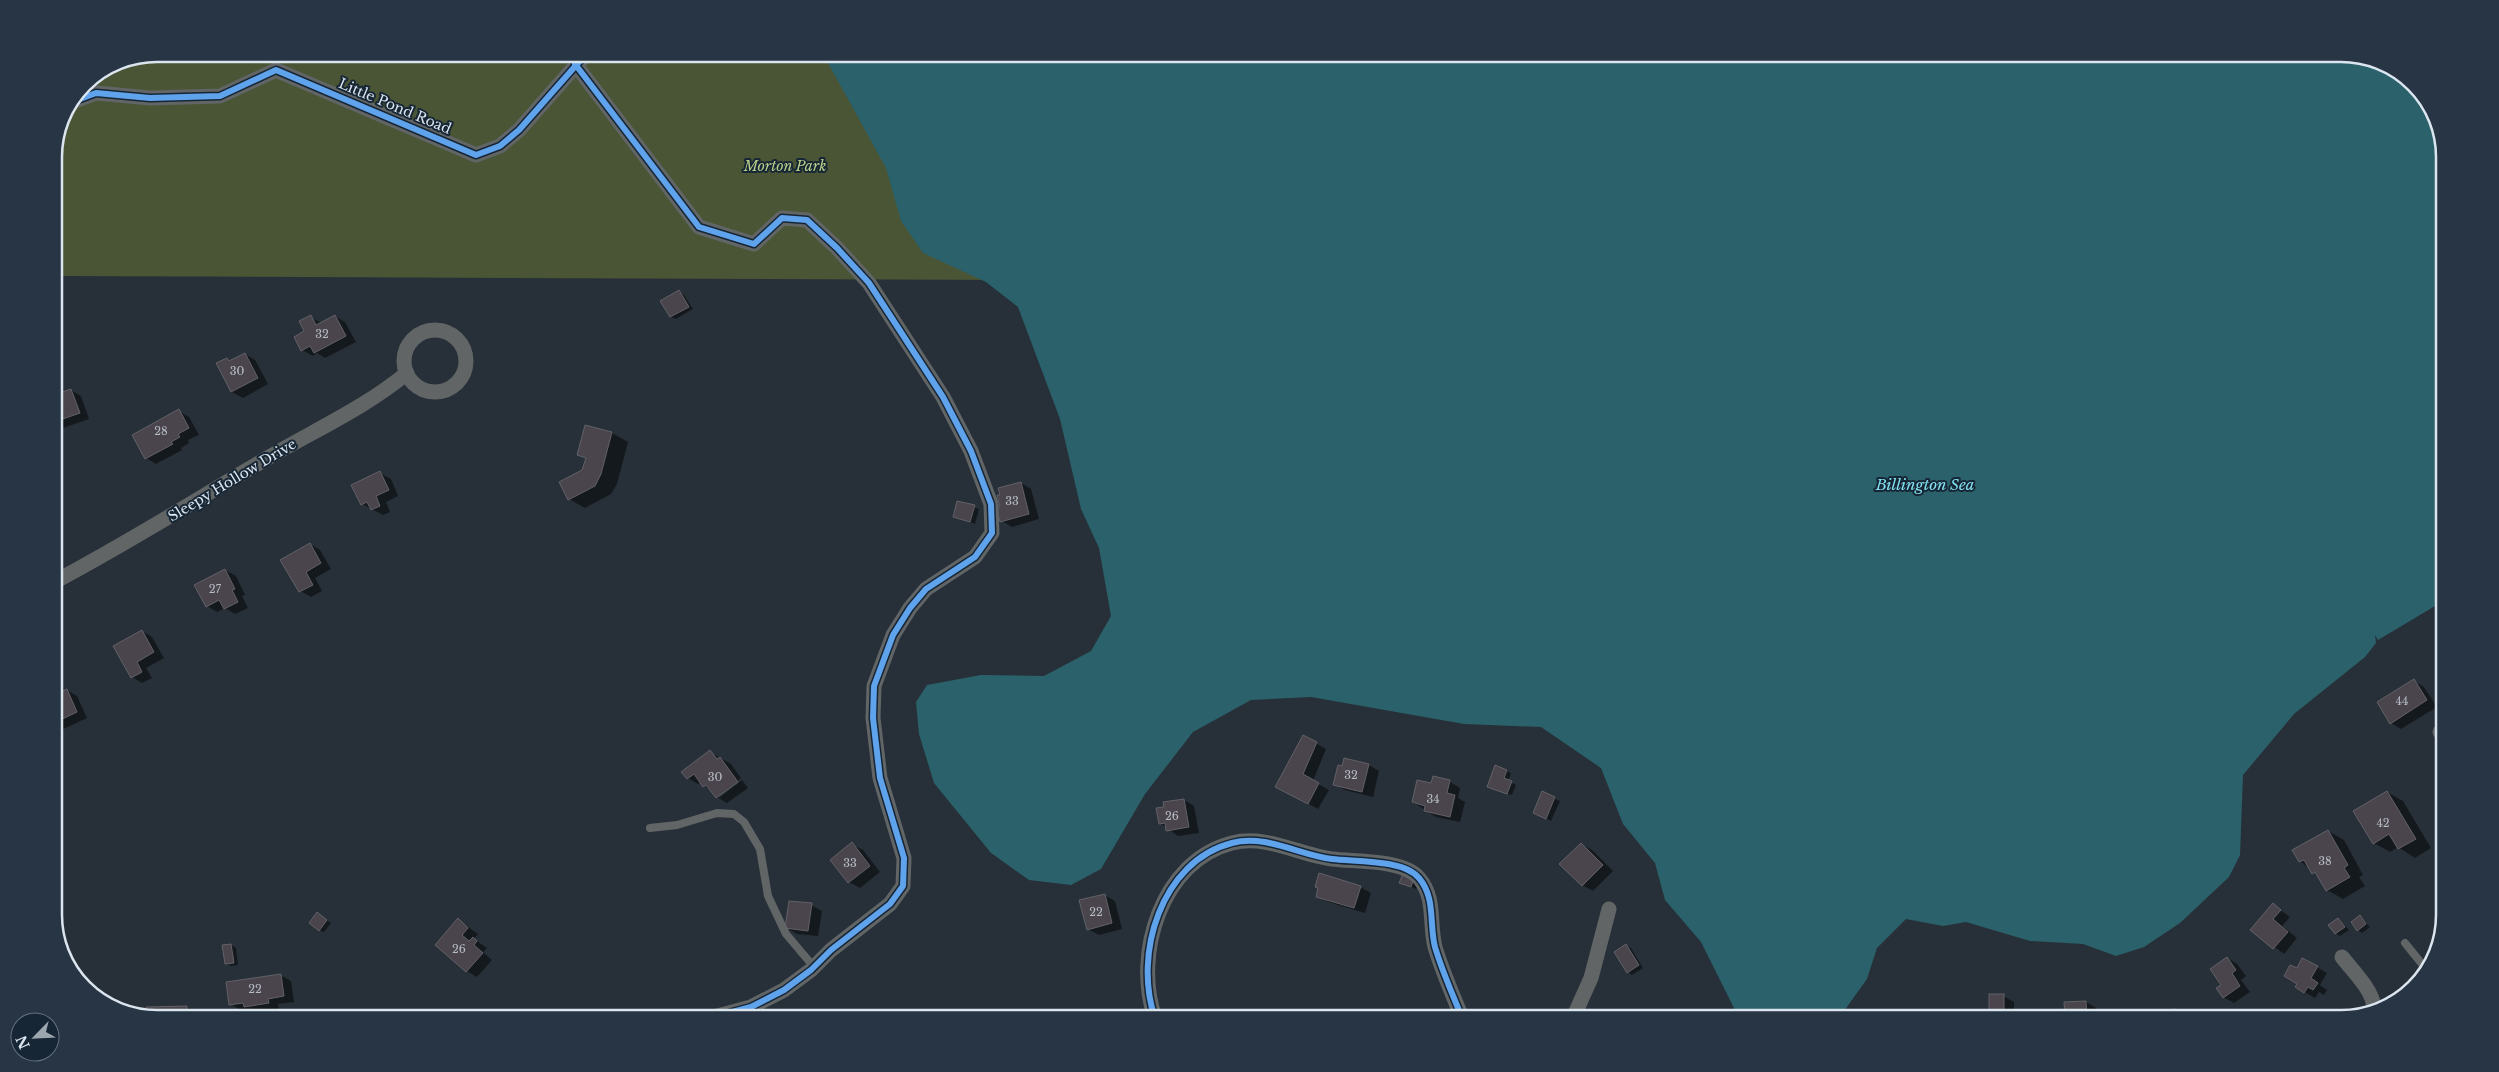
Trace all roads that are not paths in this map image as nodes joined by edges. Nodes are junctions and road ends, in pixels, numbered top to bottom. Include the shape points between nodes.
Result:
1 (575, 64) joint
2 (84, 98) edge
3 (407, 372) junction
4 (63, 577) edge
5 (650, 828) dead end
6 (1609, 909) dead end
7 (2405, 943) dead end
8 (2342, 958) dead end
9 (2423, 964) edge
10 (814, 967) junction
11 (2374, 1003) edge
12 (737, 1010) edge
13 (1153, 1010) edge
14 (1459, 1010) edge
15 (1577, 1010) edge

1 - 2 street, Little Pond Road via 518,130 500,146 476,155 276,70 220,96 150,98 96,93
1 - 10 street via 700,227 754,244 782,218 807,220 837,248 869,283 943,397 971,450 991,504 992,533 974,557 926,589 910,608 892,635 874,686 873,718 880,778 904,858 903,886 890,904
3 - 3 street via 419,387 429,391 448,389 456,384 465,370 464,350 452,335 434,330 424,332 409,344 405,353
3 - 4 street, Sleepy Hollow Drive via 384,392
5 - 10 lane via 677,826 717,814 734,814 744,822 760,849 768,896 786,934
6 - 15 street via 1591,978
7 - 9 lane
8 - 11 street
10 - 12 street via 784,990
13 - 14 street via 1147,987 1148,960 1166,898 1180,876 1194,861 1233,843 1263,841 1329,859 1393,865 1418,877 1428,892 1432,933

